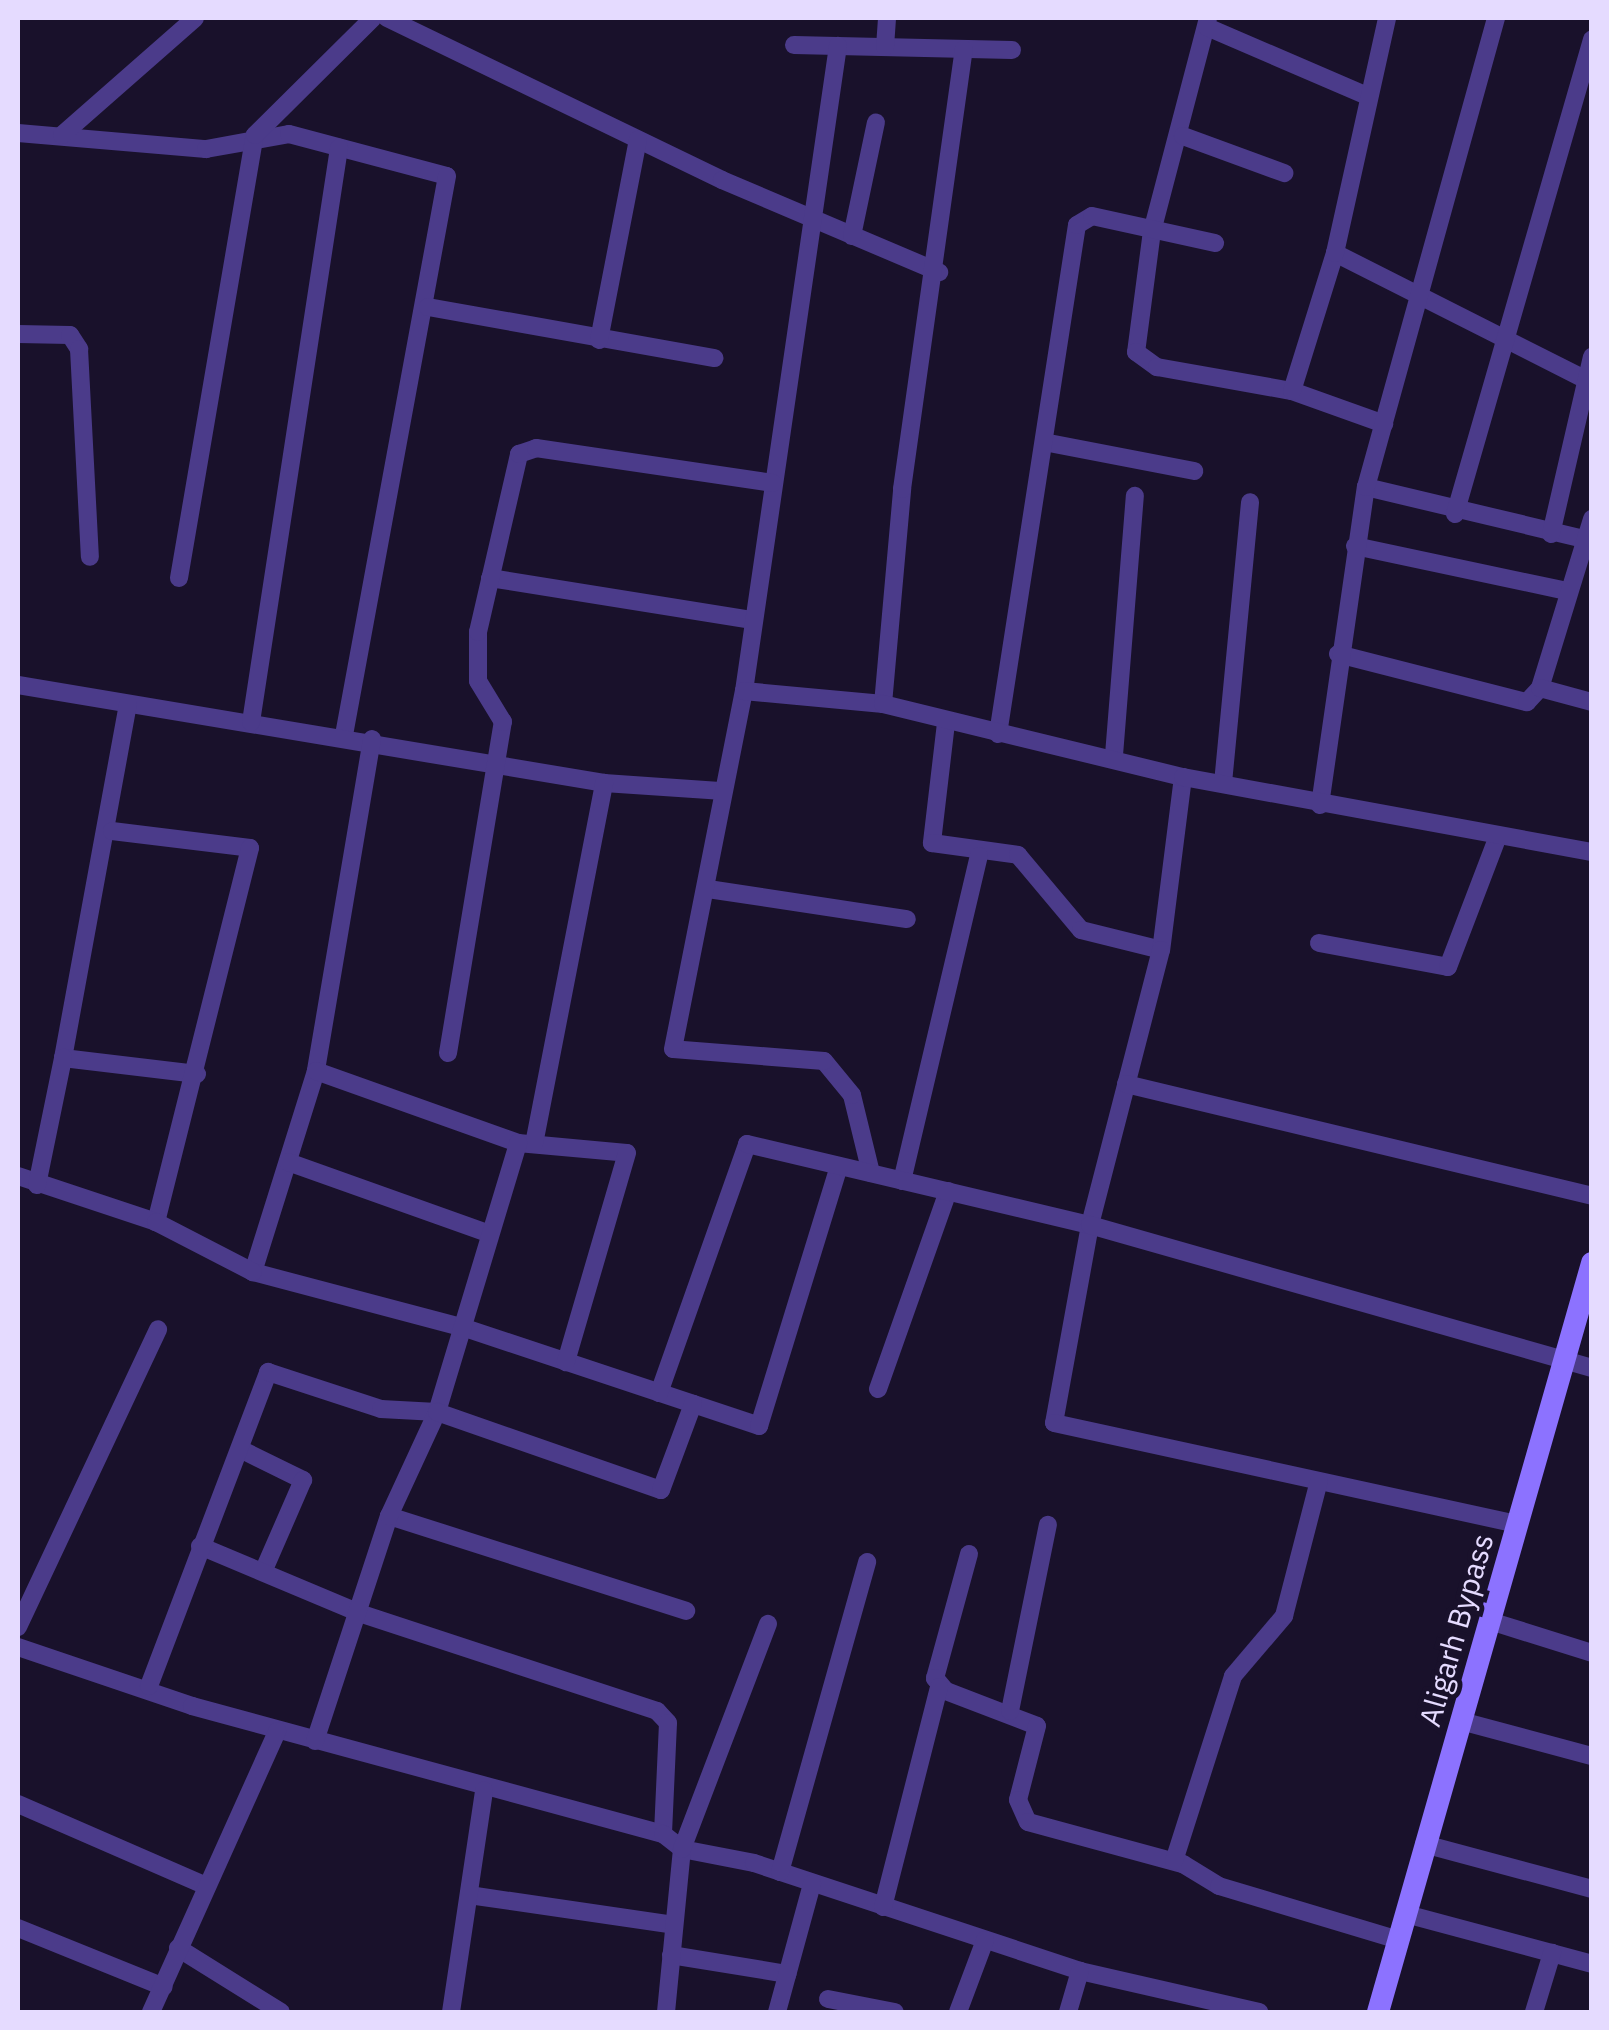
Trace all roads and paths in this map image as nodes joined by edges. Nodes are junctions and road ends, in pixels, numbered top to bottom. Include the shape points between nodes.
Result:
1 (195, 18) edge
2 (373, 18) edge
3 (386, 18) edge
4 (886, 18) edge
5 (1387, 18) edge
6 (1496, 18) edge
7 (1208, 22) edge
8 (1592, 38) edge
9 (794, 45) dead end
10 (838, 46) junction
11 (885, 47) junction
12 (964, 48) junction
13 (1012, 50) dead end
14 (1366, 94) junction
15 (876, 122) dead end
16 (18, 133) edge
17 (62, 135) junction
18 (254, 135) junction
19 (1183, 136) junction
20 (638, 140) junction
21 (339, 148) junction
22 (1284, 173) dead end
23 (812, 220) junction
24 (1152, 231) junction
25 (852, 236) junction
26 (1215, 243) dead end
27 (1334, 253) junction
28 (938, 272) junction
29 (1421, 303) junction
30 (428, 307) junction
31 (18, 334) edge
32 (600, 340) junction
33 (1505, 342) junction
34 (1592, 357) edge
35 (714, 358) dead end
36 (1588, 382) edge
37 (1292, 391) junction
38 (1384, 424) junction
39 (1049, 442) junction
40 (1194, 471) dead end
41 (772, 482) junction
42 (1366, 487) junction
43 (1135, 496) dead end
44 (1250, 502) dead end
45 (1455, 514) junction
46 (1592, 519) edge
47 (1551, 534) junction
48 (1584, 539) junction
49 (1355, 546) junction
50 (90, 557) dead end
51 (179, 578) dead end
52 (490, 578) junction
53 (1566, 591) junction
54 (753, 620) junction
55 (1338, 654) junction
56 (18, 685) edge
57 (1540, 688) junction
58 (744, 691) junction
59 (1592, 702) edge
60 (128, 704) junction
61 (884, 704) junction
62 (251, 722) junction
63 (946, 722) junction
64 (998, 734) junction
65 (344, 735) junction
66 (372, 740) junction
67 (1114, 755) junction
68 (498, 764) junction
69 (1183, 777) junction
70 (604, 783) junction
71 (1223, 784) junction
72 (720, 790) junction
73 (1320, 805) junction
74 (112, 831) junction
75 (1498, 836) junction
76 (1592, 852) edge
77 (980, 856) junction
78 (708, 890) junction
79 (907, 919) dead end
80 (1319, 943) dead end
81 (1161, 950) junction
82 (448, 1053) dead end
83 (63, 1058) junction
84 (316, 1071) junction
85 (197, 1074) junction
86 (1126, 1084) junction
87 (526, 1144) junction
88 (288, 1162) junction
89 (839, 1166) junction
90 (871, 1174) junction
91 (18, 1176) edge
92 (902, 1181) junction
93 (37, 1185) junction
94 (948, 1191) junction
95 (1592, 1196) edge
96 (156, 1222) junction
97 (1090, 1224) junction
98 (485, 1232) junction
99 (1592, 1264) edge
100 (253, 1272) junction
101 (158, 1328) dead end
102 (465, 1328) junction
103 (566, 1362) junction
104 (1562, 1362) junction
105 (1592, 1368) edge
106 (878, 1388) dead end
107 (659, 1393) junction
108 (693, 1404) junction
109 (436, 1412) junction
110 (244, 1451) junction
111 (1319, 1481) junction
112 (389, 1516) junction
113 (1518, 1524) junction
114 (1048, 1525) dead end
115 (200, 1546) junction
116 (969, 1554) dead end
117 (868, 1562) dead end
118 (263, 1572) junction
119 (686, 1611) dead end
120 (359, 1613) junction
121 (1490, 1620) junction
122 (768, 1624) dead end
123 (18, 1627) edge
124 (18, 1647) edge
125 (1592, 1652) edge
126 (150, 1686) junction
127 (939, 1687) junction
128 (1010, 1711) junction
129 (1462, 1720) junction
130 (277, 1730) junction
131 (315, 1742) junction
132 (1592, 1756) edge
133 (484, 1790) junction
134 (18, 1804) edge
135 (663, 1834) junction
136 (1424, 1844) junction
137 (682, 1849) junction
138 (1174, 1861) junction
139 (780, 1872) junction
140 (812, 1884) junction
141 (207, 1886) junction
142 (1592, 1890) edge
143 (469, 1894) junction
144 (883, 1907) junction
145 (1406, 1914) junction
146 (674, 1926) junction
147 (18, 1928) edge
148 (985, 1940) junction
149 (1398, 1940) junction
150 (178, 1948) junction
151 (1552, 1953) junction
152 (671, 1954) junction
153 (1592, 1964) edge
154 (1080, 1971) junction
155 (787, 1974) junction
156 (164, 1987) junction
157 (828, 1999) dead end
158 (152, 2012) edge
159 (280, 2012) edge
160 (451, 2012) edge
161 (666, 2012) edge
162 (776, 2012) edge
163 (895, 2012) edge
164 (958, 2012) edge
165 (1068, 2012) edge
166 (1259, 2012) edge
167 (1378, 2012) edge
168 (1534, 2012) edge

1 - 17 street
2 - 18 street
3 - 20 street
4 - 11 street
5 - 14 street
6 - 29 street
7 - 14 street
7 - 19 street
8 - 33 street
9 - 10 street
10 - 11 street
10 - 23 street
11 - 12 street
12 - 13 street
12 - 28 street
14 - 27 street
15 - 25 street
16 - 17 street
17 - 18 street via 206,149
18 - 21 street
18 - 51 street
19 - 22 street
19 - 24 street
20 - 23 street
20 - 32 street
21 - 30 street via 447,176
21 - 62 street
23 - 25 street
23 - 41 street
24 - 26 street
24 - 37 street via 1140,360
24 - 39 street via 1092,216 1077,225
25 - 28 street
27 - 29 street
27 - 37 street
28 - 61 street via 902,489
29 - 33 street
29 - 38 street
30 - 32 street
30 - 65 street
31 - 50 street via 70,334 79,349
32 - 35 street
33 - 36 street
33 - 45 street
34 - 36 street
36 - 47 street
37 - 38 street
38 - 42 street
39 - 40 street
39 - 64 street
41 - 52 street via 536,448 519,454
41 - 54 street
42 - 45 street
42 - 49 street
43 - 67 street
44 - 71 street
45 - 47 street
46 - 48 street
47 - 48 street
48 - 53 street
49 - 53 street
49 - 55 street
52 - 54 street
52 - 68 street via 475,661 503,722
53 - 57 street
54 - 58 street
55 - 57 street via 1510,704
55 - 73 street
56 - 60 street
57 - 59 street
58 - 61 street
58 - 72 street
60 - 62 street
60 - 74 street
61 - 63 street
62 - 65 street
63 - 64 street
63 - 77 street via 932,843
64 - 67 street
65 - 66 street
66 - 68 street
66 - 84 street
67 - 69 street
68 - 70 street
68 - 82 street
69 - 71 street
69 - 81 street
70 - 72 street
70 - 87 street
71 - 73 street
72 - 78 street
73 - 75 street
74 - 83 street
74 - 85 street via 250,848
75 - 76 street
75 - 80 street via 1448,968
77 - 81 street via 1018,856 1081,930
77 - 92 street
78 - 79 street
78 - 90 street via 673,1049 824,1061 852,1095
81 - 86 street
83 - 85 street
83 - 93 street
84 - 87 street
84 - 88 street
85 - 96 street
86 - 95 street
86 - 97 street
87 - 98 street
87 - 103 street via 627,1153
88 - 98 street
88 - 100 street
89 - 90 street
89 - 107 street via 747,1144
89 - 108 street via 759,1426
90 - 92 street
91 - 93 street
92 - 94 street
93 - 96 street
94 - 97 street
94 - 106 street
96 - 100 street
97 - 104 street
97 - 111 street via 1054,1423
98 - 102 street
99 - 104 main road, Aligarh Bypass
100 - 102 street
101 - 123 street
102 - 103 street
102 - 109 street
103 - 107 street
104 - 105 street
104 - 113 main road, Aligarh Bypass
107 - 108 street
108 - 109 street via 660,1490
109 - 110 street via 381,1409 268,1372
109 - 112 street
110 - 115 street
110 - 118 street via 303,1480
111 - 113 street
111 - 138 street via 1284,1616 1233,1676
112 - 119 street
112 - 120 street
113 - 121 main road, Aligarh Bypass
114 - 128 street
115 - 118 street
115 - 126 street
116 - 127 street via 937,1664
117 - 139 street
118 - 120 street
120 - 131 street
120 - 135 street via 657,1711 668,1723
121 - 125 street
121 - 129 main road, Aligarh Bypass
122 - 137 street
124 - 126 street
126 - 130 street
127 - 128 street
127 - 144 street
128 - 138 street via 1036,1726 1018,1800 1028,1822
129 - 132 street
129 - 136 main road, Aligarh Bypass
130 - 131 street
130 - 141 street
131 - 133 street
133 - 135 street
133 - 143 street
134 - 141 street
135 - 137 street
136 - 142 street
136 - 145 main road, Aligarh Bypass
137 - 139 street
137 - 146 street
138 - 149 street via 1219,1886
139 - 140 street
140 - 144 street
140 - 155 street
141 - 150 street
143 - 146 street
143 - 160 street
144 - 148 street
145 - 149 main road, Aligarh Bypass
145 - 151 street
146 - 152 street
147 - 156 street
148 - 154 street
148 - 164 street
149 - 167 main road, Aligarh Bypass
150 - 156 street
150 - 159 street
151 - 153 street
151 - 168 street
152 - 155 street
152 - 161 street
154 - 165 street
154 - 166 street
155 - 162 street
156 - 158 street
157 - 163 street

